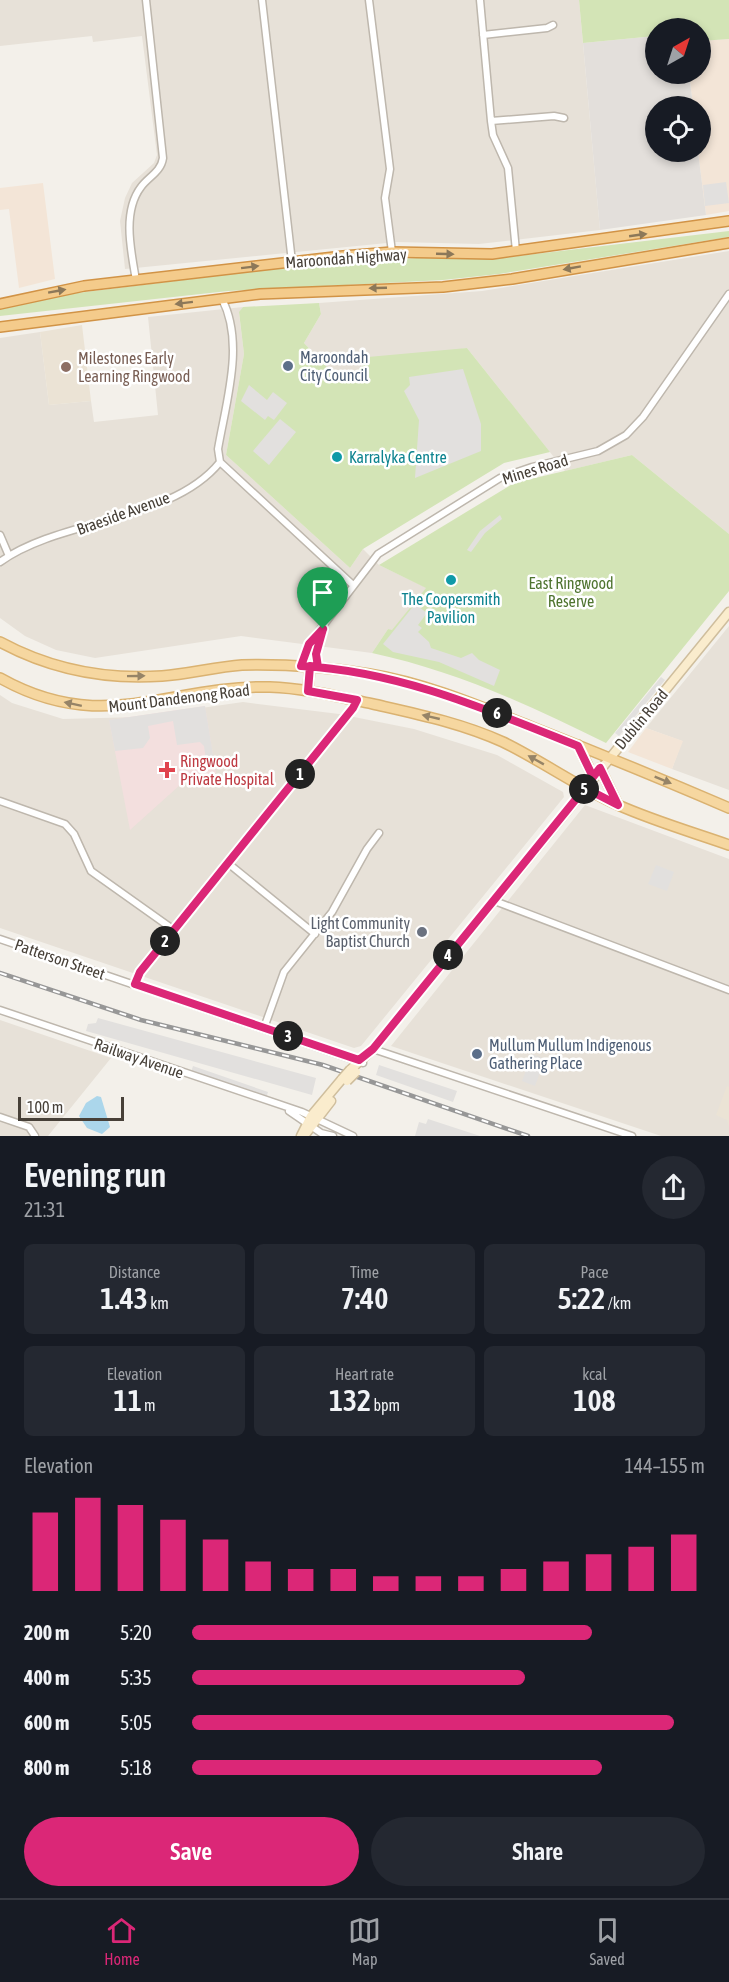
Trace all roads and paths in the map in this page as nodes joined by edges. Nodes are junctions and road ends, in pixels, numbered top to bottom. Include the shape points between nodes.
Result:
1 (146, 0) edge
2 (262, 0) edge
3 (369, 0) edge
4 (480, 0) edge
5 (553, 25) dead end
6 (483, 35) junction
7 (564, 118) dead end
8 (491, 121) junction
9 (729, 221) edge
10 (729, 243) edge
11 (516, 251) junction
12 (392, 252) junction
13 (292, 262) junction
14 (135, 280) junction
15 (729, 294) edge
16 (222, 299) junction
17 (0, 304) edge
18 (0, 327) edge
19 (220, 462) junction
20 (0, 535) edge
21 (9, 556) junction
22 (0, 562) edge
23 (353, 585) junction
24 (729, 612) edge
25 (323, 629) junction
26 (0, 642) edge
27 (309, 666) junction
28 (0, 678) edge
29 (308, 691) junction
30 (357, 700) junction
31 (578, 746) junction
32 (609, 758) junction
33 (600, 768) junction
34 (593, 777) junction
35 (585, 788) junction
36 (0, 801) edge
37 (618, 805) junction
38 (729, 808) edge
39 (380, 833) dead end
40 (729, 845) edge
41 (229, 864) junction
42 (492, 900) junction
43 (174, 930) junction
44 (315, 934) junction
45 (0, 939) edge
46 (135, 984) junction
47 (729, 990) edge
48 (0, 1010) edge
49 (264, 1028) junction
50 (372, 1049) junction
51 (361, 1062) junction
52 (0, 1117) edge
53 (312, 1121) junction
54 (35, 1136) edge
55 (302, 1136) edge
56 (333, 1136) edge
57 (353, 1136) edge
58 (632, 1136) edge

1 - 14 street via 164,158 137,192 131,212
2 - 13 street
3 - 12 street via 390,169 385,198
4 - 6 street
5 - 6 street
6 - 8 street
7 - 8 street
8 - 11 street via 508,168
11 -> 9 highway, Maroondah Highway
10 -> 16 highway, Maroondah Highway via 443,287
12 -> 11 highway, Maroondah Highway
12 - 13 highway, Maroondah Highway
14 -> 13 highway, Maroondah Highway
17 -> 14 highway, Maroondah Highway via 84,286
15 - 23 street, Mines Road via 644,417 626,435 598,451 532,467 493,482 378,554
16 -> 18 highway, Maroondah Highway
16 - 19 street via 228,311 233,354 218,449
19 - 21 street, Braeside Avenue via 207,476 155,504 34,543
19 - 23 street
20 - 21 street
21 - 22 street, Braeside Avenue
23 - 25 street, Mines Road
24 - 32 main road, Dublin Road
25 - 27 street, Mines Road
25 - 27 street, Mines Road via 309,644
26 -> 27 main road, Mount Dandenong Road via 58,667 122,677 242,666
27 - 29 main road
27 - 31 main road, Mount Dandenong Road via 371,674 430,689
29 -> 28 main road, Mount Dandenong Road via 238,689 107,708 53,700
29 - 30 main road, Mount Dandenong Road
35 -> 30 main road, Mount Dandenong Road via 487,735 441,719
30 - 41 street
31 - 32 main road, Mount Dandenong Road
31 - 34 main road
32 - 33 main road, Dublin Road
32 -> 38 main road, Mount Dandenong Road
33 - 34 main road, Dublin Road
33 - 37 main road
34 - 35 main road, Dublin Road
35 - 37 main road, Mount Dandenong Road
35 - 42 main road, Dublin Road
36 - 43 street via 65,824 91,870
37 - 40 main road, Mount Dandenong Road
39 - 44 street
41 - 43 street
41 - 44 street
42 - 47 street
42 - 50 main road, Dublin Road
43 - 46 street
44 - 49 street via 284,972
45 - 46 street, Patterson Street
46 - 49 street, Patterson Street
48 - 53 street, Railway Avenue via 278,1105
49 - 51 street, Patterson Street
50 - 51 main road, Dublin Road
50 - 58 street
51 - 53 main road, Dublin Road, bridge
52 - 54 street via 29,1127
53 - 55 main road, Dublin Road
53 - 56 street, Railway Avenue
53 - 57 street, Railway Avenue

